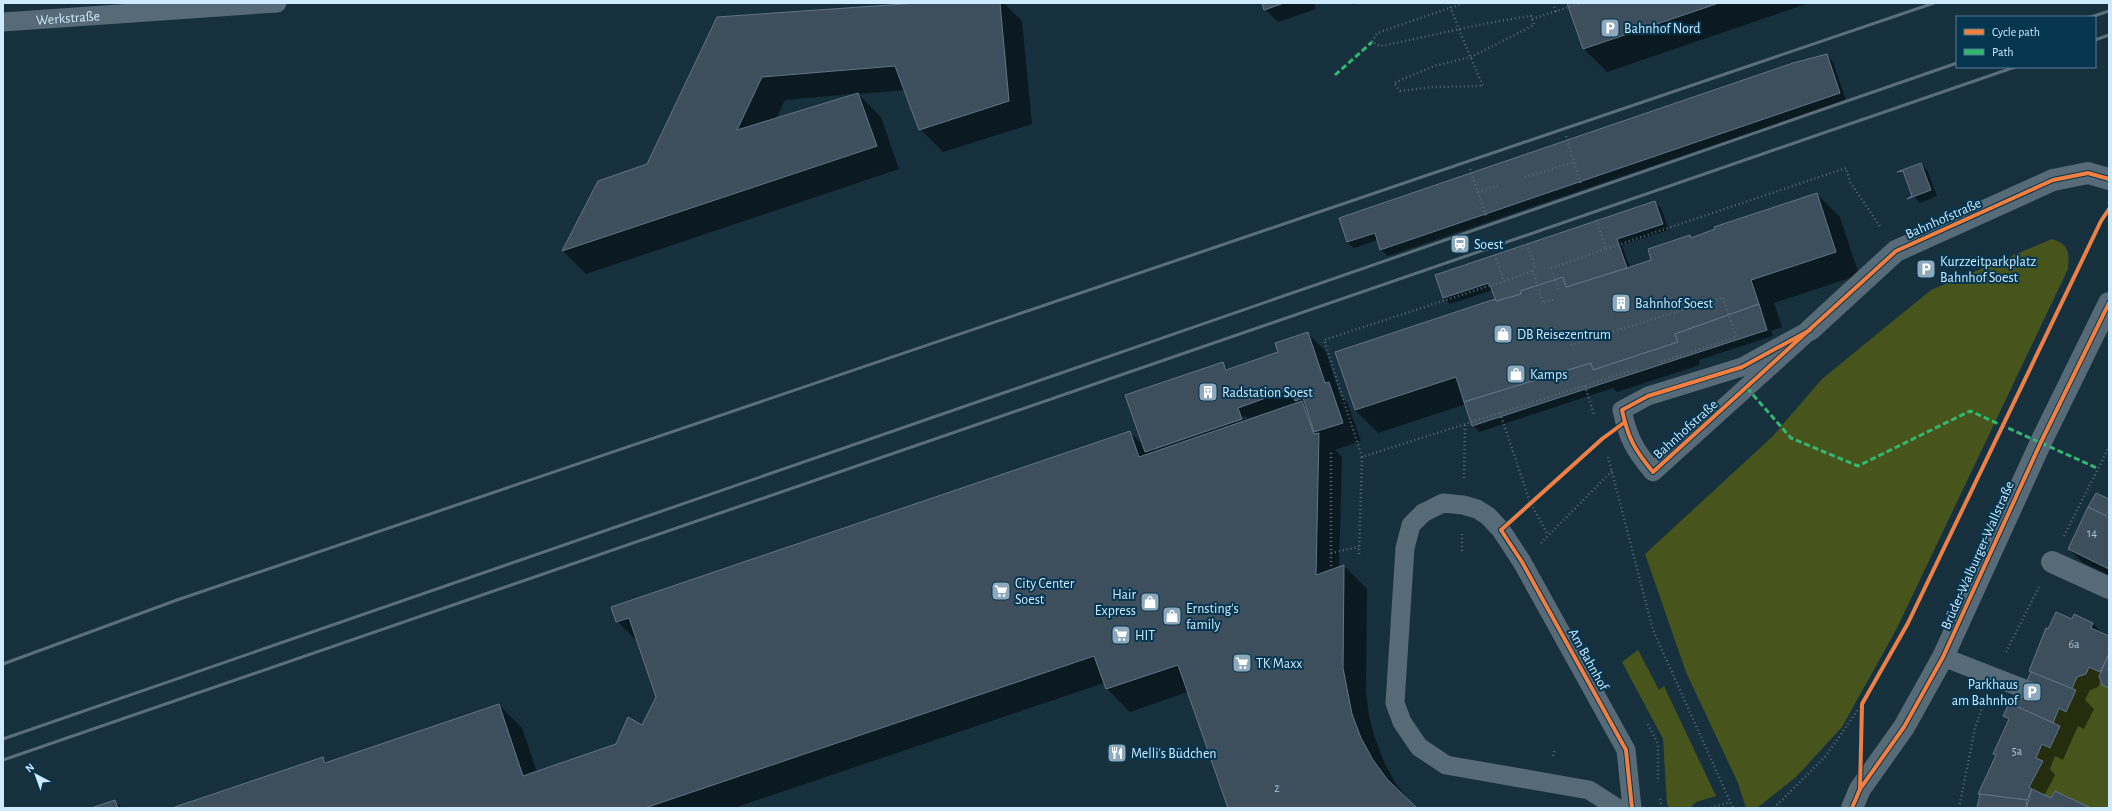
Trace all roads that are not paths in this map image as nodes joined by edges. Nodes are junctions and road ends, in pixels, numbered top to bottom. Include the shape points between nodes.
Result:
1 (277, 3) edge
2 (3, 22) edge
3 (2109, 179) edge
4 (2109, 303) edge
5 (1810, 330) junction
6 (2052, 562) road end
7 (2109, 588) edge
8 (1943, 657) junction
9 (2032, 692) dead end
10 (1856, 799) edge
11 (1617, 808) edge
12 (1632, 808) edge
13 (1834, 808) edge

1 - 2 lane, Werkstraße
3 - 5 street, Bahnhofstraße via 2088,173 2053,180 1896,251
4 - 8 street, Brüder-Walburger-Wallstraße via 2041,442
5 - 5 lane, Bahnhofstraße via 1653,472 1629,440 1622,410 1648,396 1742,367
6 - 7 street
8 - 9 lane
8 - 10 street, Brüder-Walburger-Wallstraße via 1904,727
10 - 13 street, Brüder-Walburger-Wallstraße
11 - 12 lane, Am Bahnhof via 1589,790 1446,765 1419,747 1402,722 1395,703 1405,548 1411,525 1423,513 1443,503 1463,505 1488,516 1501,530 1522,562 1626,750

